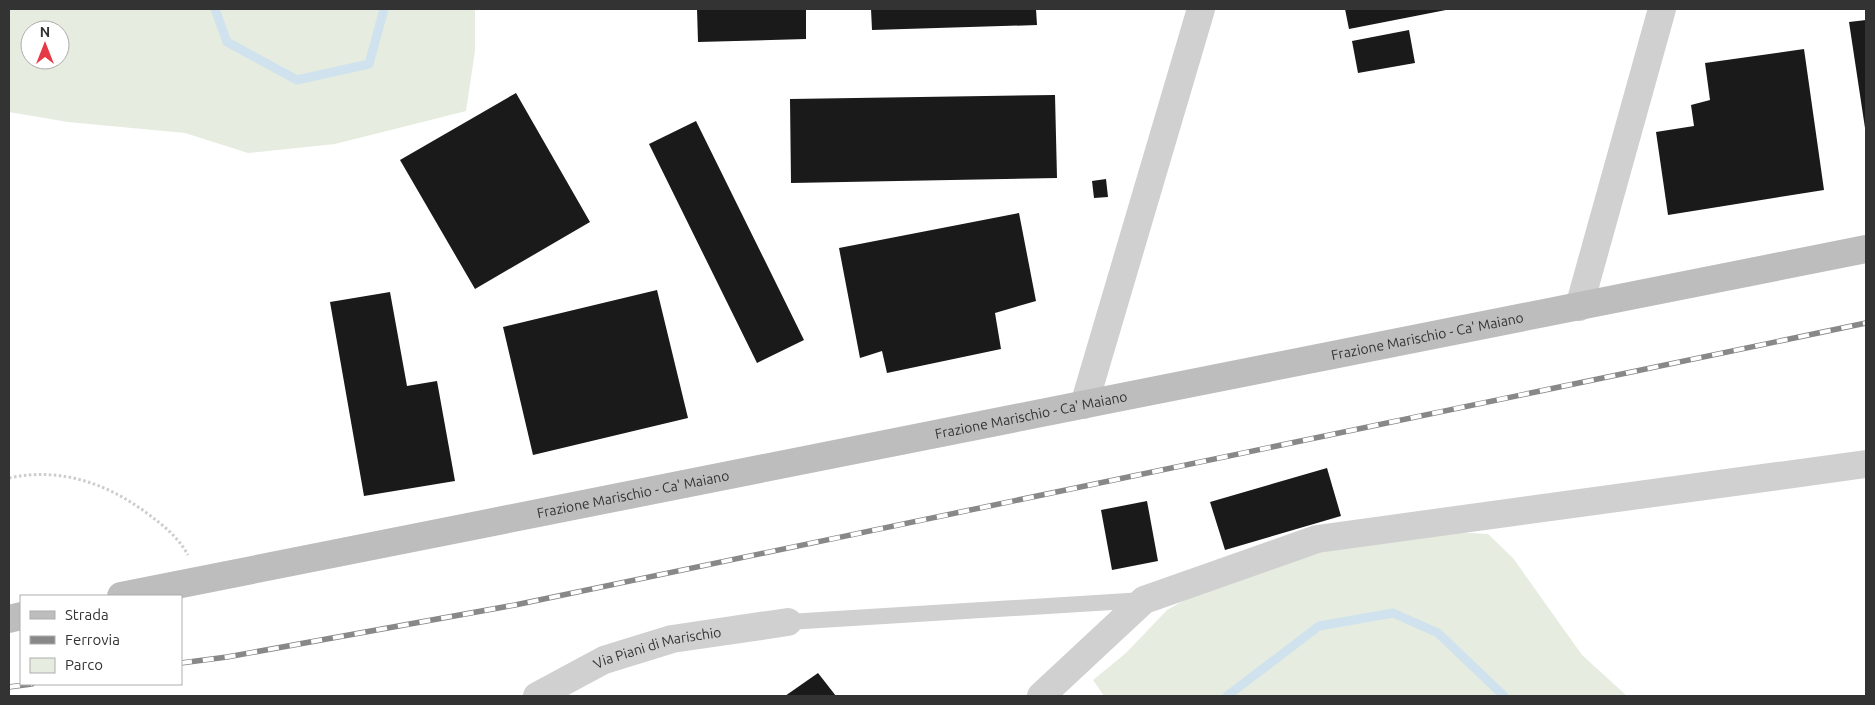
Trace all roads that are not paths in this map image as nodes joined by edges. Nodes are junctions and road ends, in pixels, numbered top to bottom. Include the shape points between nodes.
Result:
1 (1201, 9) edge
2 (1662, 9) edge
3 (1866, 248) edge
4 (1579, 307) junction
5 (1084, 405) junction
6 (1866, 464) edge
7 (126, 595) edge
8 (1144, 600) junction
9 (788, 622) joint
10 (537, 696) edge
11 (1041, 696) edge

1 - 5 street
2 - 4 street
3 - 4 main road, Frazione Marischio - Ca' Maiano
4 - 5 main road, Frazione Marischio - Ca' Maiano
5 - 7 main road, Frazione Marischio - Ca' Maiano
6 - 8 street via 1317,539
8 - 9 lane
8 - 11 street
9 - 10 street, Via Piani di Marischio via 672,639 604,660

